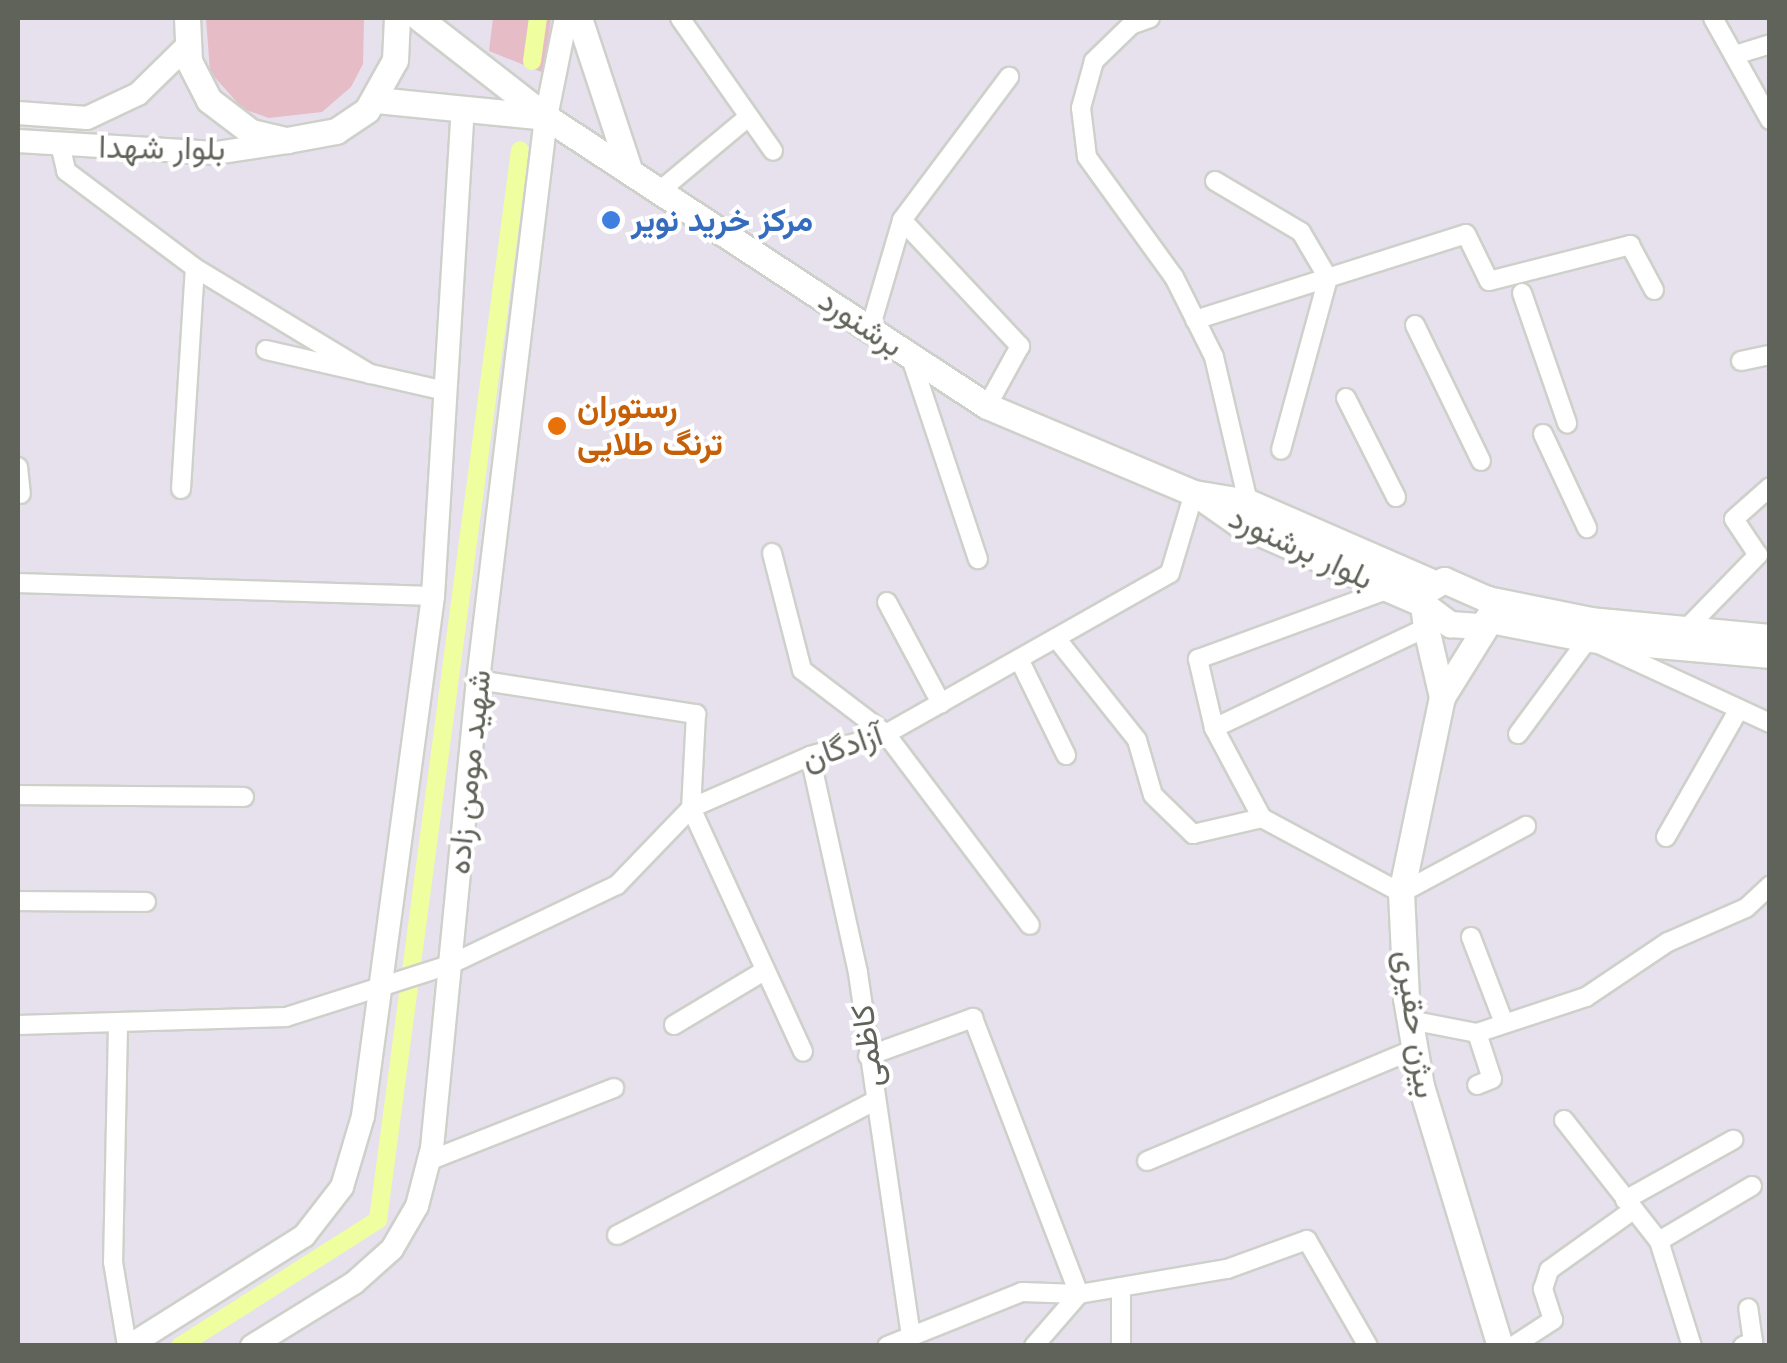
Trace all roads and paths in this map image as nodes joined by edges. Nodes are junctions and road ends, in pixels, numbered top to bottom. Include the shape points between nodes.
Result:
1 (187, 18) edge
2 (397, 18) edge
3 (419, 18) edge
4 (566, 18) edge
5 (579, 18) edge
6 (680, 18) edge
7 (1150, 18) edge
8 (1713, 18) edge
9 (1770, 44) edge
10 (186, 47) junction
11 (1734, 55) junction
12 (1010, 77) dead end
13 (376, 100) junction
14 (463, 108) junction
15 (18, 113) edge
16 (546, 117) junction
17 (87, 118) junction
18 (747, 118) junction
19 (1770, 120) edge
20 (305, 140) junction
21 (18, 141) edge
22 (60, 144) junction
23 (86, 146) junction
24 (773, 151) dead end
25 (628, 166) junction
26 (1215, 181) dead end
27 (662, 189) junction
28 (902, 220) junction
29 (195, 268) junction
30 (1328, 278) junction
31 (1654, 290) dead end
32 (1522, 293) dead end
33 (1196, 320) junction
34 (1414, 325) dead end
35 (870, 330) junction
36 (266, 350) dead end
37 (1770, 355) edge
38 (912, 358) junction
39 (1741, 360) dead end
40 (370, 374) junction
41 (445, 390) junction
42 (1346, 398) dead end
43 (987, 406) junction
44 (1567, 423) dead end
45 (1542, 434) dead end
46 (1281, 450) dead end
47 (1481, 460) dead end
48 (18, 467) edge
49 (1770, 487) edge
50 (180, 489) dead end
51 (1194, 493) junction
52 (21, 494) dead end
53 (1396, 497) dead end
54 (1248, 502) junction
55 (1587, 528) dead end
56 (772, 554) dead end
57 (978, 559) dead end
58 (18, 583) edge
59 (1389, 589) junction
60 (432, 596) junction
61 (887, 602) dead end
62 (1427, 605) junction
63 (1488, 610) junction
64 (1685, 630) junction
65 (1770, 637) edge
66 (1056, 638) junction
67 (1588, 639) junction
68 (1770, 656) edge
69 (1019, 659) junction
70 (478, 680) junction
71 (1442, 697) junction
72 (940, 703) junction
73 (1739, 709) junction
74 (1770, 723) edge
75 (1214, 728) junction
76 (886, 734) junction
77 (1518, 734) dead end
78 (1066, 755) dead end
79 (810, 756) junction
80 (18, 795) edge
81 (244, 797) dead end
82 (690, 808) junction
83 (1262, 818) junction
84 (1526, 826) dead end
85 (1666, 836) dead end
86 (1770, 886) edge
87 (1401, 893) junction
88 (18, 901) edge
89 (146, 902) dead end
90 (1030, 925) dead end
91 (1472, 937) dead end
92 (438, 968) junction
93 (764, 970) junction
94 (394, 979) junction
95 (1410, 1020) junction
96 (1504, 1023) junction
97 (674, 1025) dead end
98 (18, 1026) edge
99 (118, 1026) junction
100 (1477, 1033) junction
101 (1414, 1048) junction
102 (803, 1051) dead end
103 (868, 1056) junction
104 (1485, 1082) dead end
105 (614, 1088) dead end
106 (874, 1101) junction
107 (1564, 1120) dead end
108 (1733, 1140) dead end
109 (428, 1161) junction
110 (1147, 1162) dead end
111 (1752, 1186) dead end
112 (1629, 1205) junction
113 (617, 1235) dead end
114 (1659, 1241) junction
115 (1121, 1287) junction
116 (1079, 1294) junction
117 (1748, 1308) dead end
118 (910, 1337) junction
119 (128, 1346) edge
120 (252, 1346) edge
121 (887, 1346) edge
122 (1034, 1346) edge
123 (1121, 1346) edge
124 (1368, 1346) edge
125 (1500, 1346) edge
126 (1513, 1346) edge
127 (1692, 1346) edge
128 (1743, 1346) edge

1 - 10 main road
2 - 13 main road via 395,60
3 - 16 main road, برشنورد
4 - 16 street, شهید مومن زاده
5 - 25 main road
6 - 18 street
7 - 33 street via 1130,25 1094,61 1081,108 1087,157
8 - 11 street
9 - 11 street
10 - 17 street, بلوار شهدا via 138,94
10 - 20 main road via 200,88 234,124 268,138
11 - 19 street
12 - 28 street
13 - 14 main road, برشنورد
13 - 20 main road via 352,122
14 - 16 main road, برشنورد
14 - 41 street
15 - 17 street, بلوار شهدا
16 - 25 main road, برشنورد
16 - 70 street, شهید مومن زاده
17 - 23 street
18 - 24 street
18 - 27 street
20 - 23 street, بلوار شهدا via 216,153
21 - 22 street, بلوار شهدا
22 - 23 street, بلوار شهدا
22 - 29 street via 66,171
25 - 27 main road, برشنورد
26 - 30 street via 1301,232
27 - 35 main road, برشنورد
28 - 35 street
28 - 43 street via 1020,346
29 - 40 street
29 - 50 street
30 - 31 street via 1466,234 1489,281 1630,245
30 - 33 street
30 - 46 street
32 - 44 street
33 - 54 street via 1214,357
34 - 47 street
35 - 38 main road, برشنورد
36 - 40 street
37 - 39 street
38 - 43 main road, برشنورد
38 - 57 street
40 - 41 street
41 - 60 street
42 - 53 street
43 - 51 main road, برشنورد
45 - 55 street
48 - 52 street
49 - 64 street via 1734,519 1758,556
51 - 54 main road, بلوار برشنورد
51 - 59 main road, بلوار برشنورد via 1239,524
51 - 66 street, آزادگان via 1170,573
54 - 62 main road, بلوار برشنورد
56 - 76 street via 802,670
58 - 60 street
59 - 62 main road, بلوار برشنورد
59 - 75 street via 1198,659
60 - 94 street
61 - 72 street
62 - 63 main road via 1468,628
62 - 63 main road via 1460,583
62 - 71 main road
62 - 75 street
63 - 64 main road
63 - 67 main road
63 - 71 main road
64 - 65 main road
66 - 69 street, آزادگان
66 - 83 street via 1137,740 1153,795 1194,834
67 - 68 main road
67 - 73 street
67 - 77 street
69 - 72 street, آزادگان
69 - 78 street
70 - 82 street via 696,714
70 - 92 street, شهید مومن زاده
71 - 87 main road, بیژن حقیری
72 - 76 street, آزادگان
73 - 74 street
73 - 85 street
75 - 83 street
76 - 79 street, آزادگان
76 - 90 street
79 - 82 street, آزادگان
79 - 103 street, کاظمی
80 - 81 street
82 - 92 street, آزادگان via 617,885
82 - 93 street
83 - 87 street
84 - 87 street
86 - 96 street via 1746,908 1668,942 1586,997
87 - 95 main road, بیژن حقیری
88 - 89 street
91 - 96 street
92 - 94 street, آزادگان
92 - 109 street, شهید مومن زاده
93 - 97 street
93 - 102 street
94 - 99 street, آزادگان via 286,1017
94 - 119 street via 342,1188 304,1236
95 - 100 street
95 - 101 main road, بیژن حقیری
96 - 100 street
98 - 99 street, آزادگان
99 - 119 street via 113,1262
100 - 104 street
101 - 110 street
101 - 125 main road, بیژن حقیری
103 - 106 street, کاظمی
103 - 116 street via 973,1018
105 - 109 street
106 - 113 street
106 - 118 street, کاظمی
107 - 112 street
108 - 112 street
109 - 120 street, شهید مومن زاده via 417,1206 392,1249 354,1284
111 - 114 street
112 - 114 street
112 - 126 street via 1549,1270 1543,1289 1553,1320
114 - 127 street
115 - 116 street
115 - 123 street
115 - 124 street via 1227,1269 1307,1240
116 - 118 street via 1022,1292
116 - 122 street
117 - 128 street via 1753,1342
118 - 121 street

